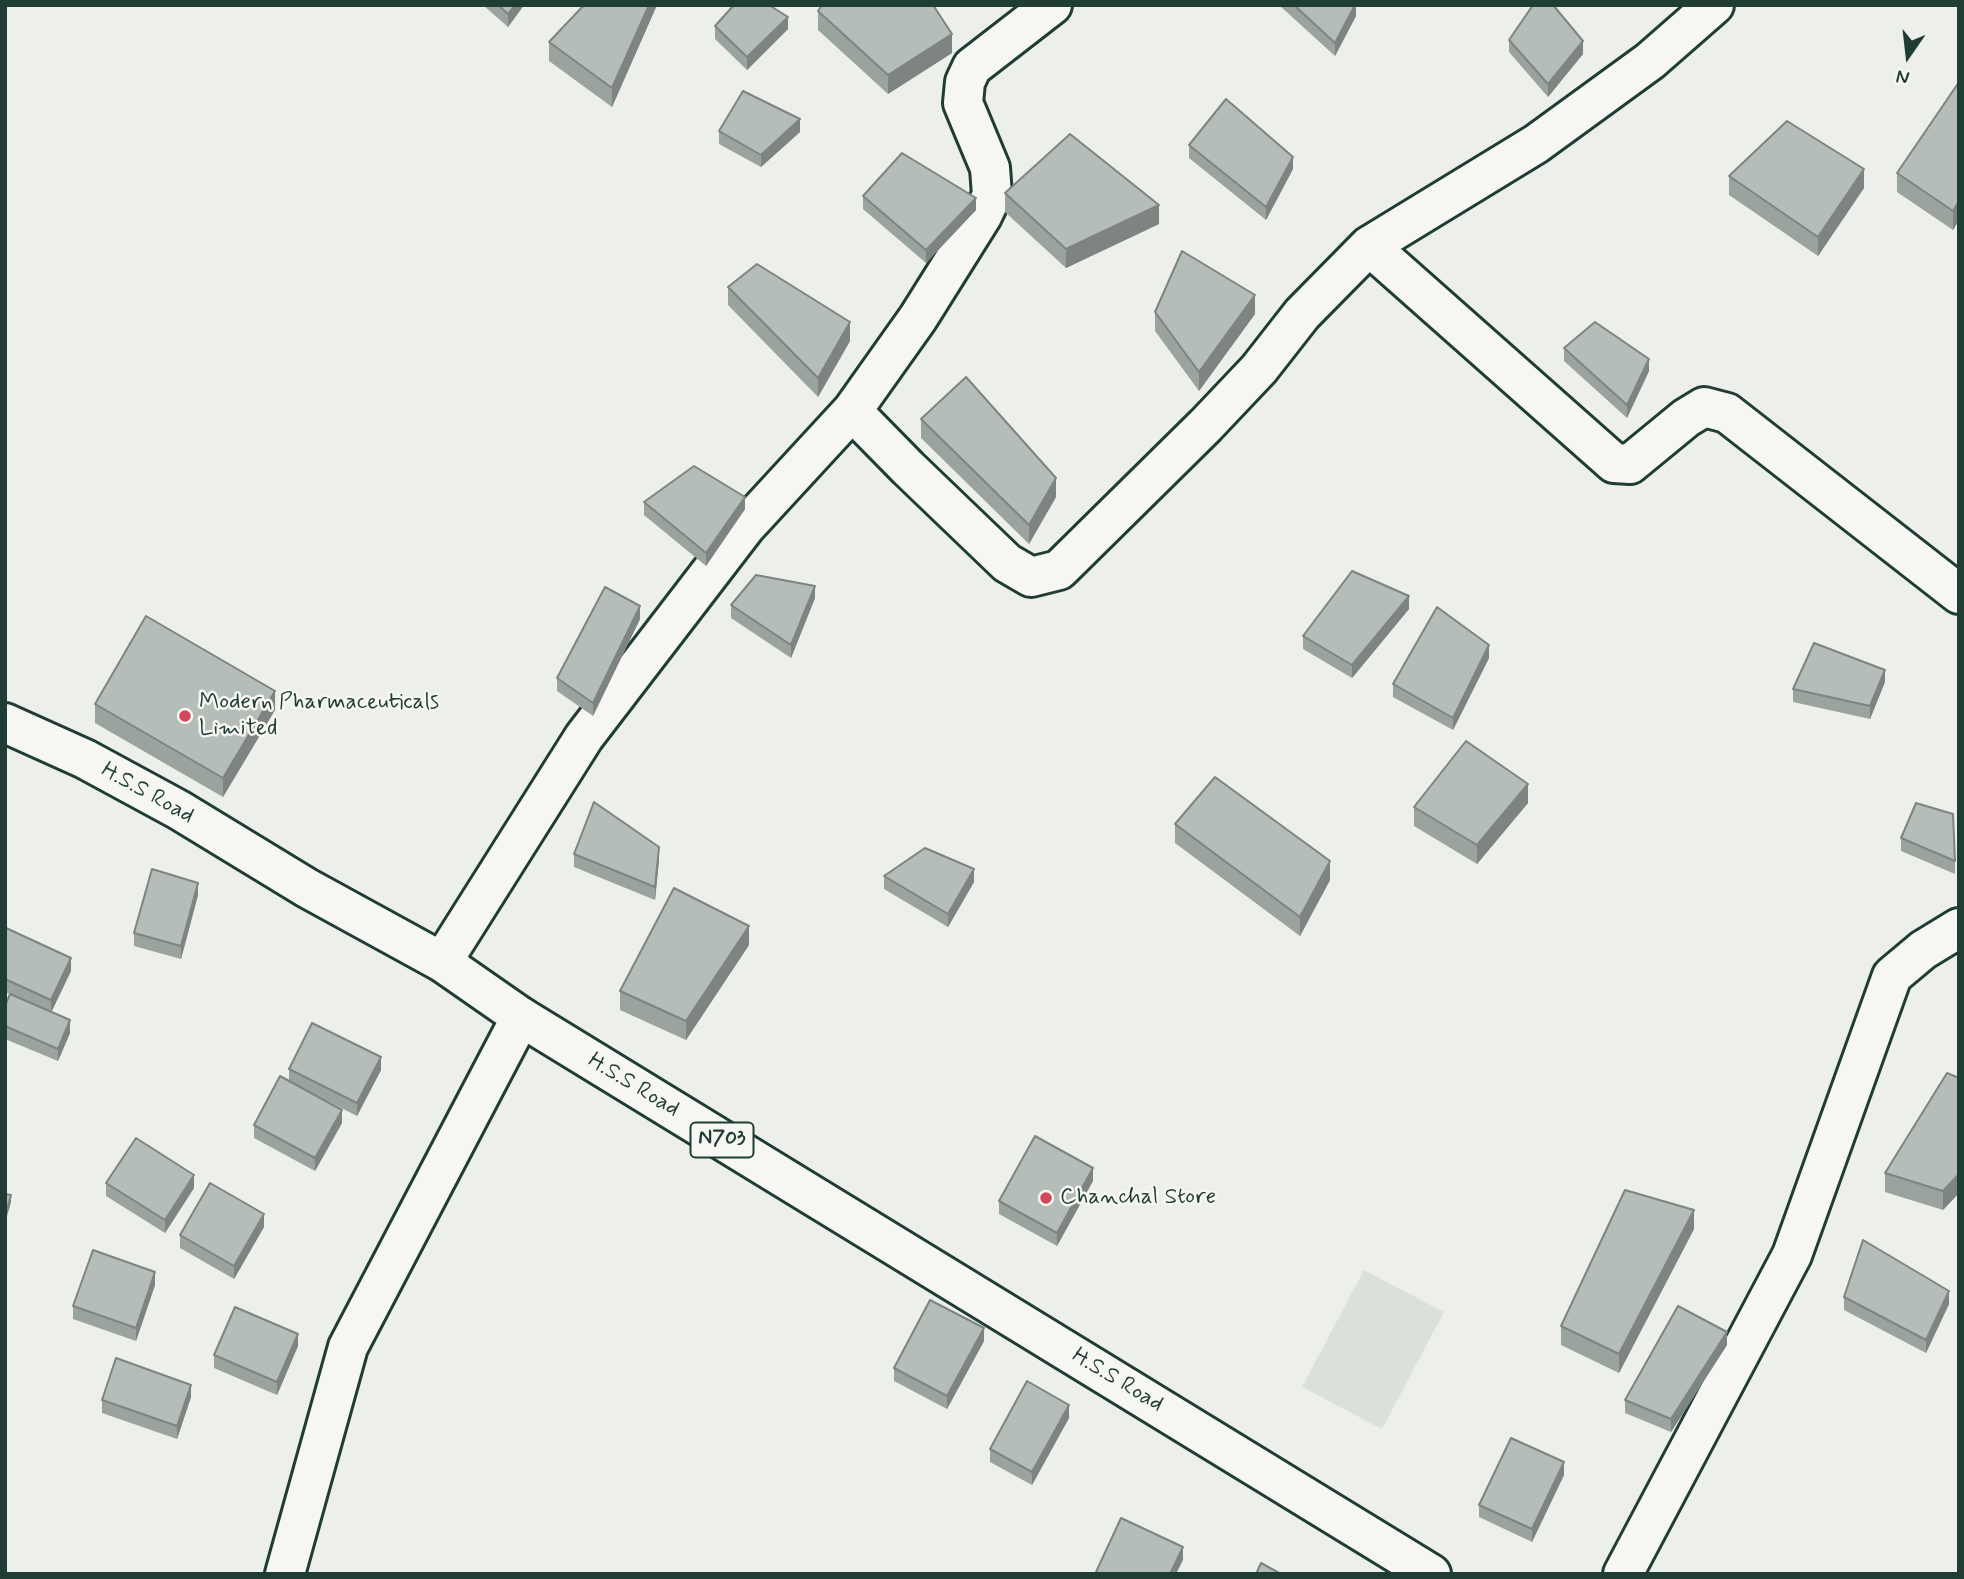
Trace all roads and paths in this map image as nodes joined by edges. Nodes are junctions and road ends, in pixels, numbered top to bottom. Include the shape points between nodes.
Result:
1 (1052, 5) edge
2 (1714, 5) edge
3 (1369, 246) junction
4 (852, 411) junction
5 (1959, 594) edge
6 (5, 723) edge
7 (1959, 928) edge
8 (442, 962) junction
9 (520, 1017) junction
10 (285, 1574) edge
11 (1432, 1574) edge
12 (1623, 1574) edge

1 - 4 main road via 972,67 968,75 963,103 990,169 992,195 918,318
2 - 3 main road via 1650,61 1536,144
3 - 4 main road via 1302,314 1215,416 1059,570 1031,577 1007,563
3 - 5 main road via 1614,463 1630,464 1704,408 1727,413
4 - 8 main road via 746,526 584,737
6 - 8 main road, H.S.S Road / N703 via 179,810
7 - 12 main road via 1892,976 1791,1255
8 - 9 main road, H.S.S Road / N703
9 - 10 main road via 348,1347
9 - 11 main road, H.S.S Road / N703

